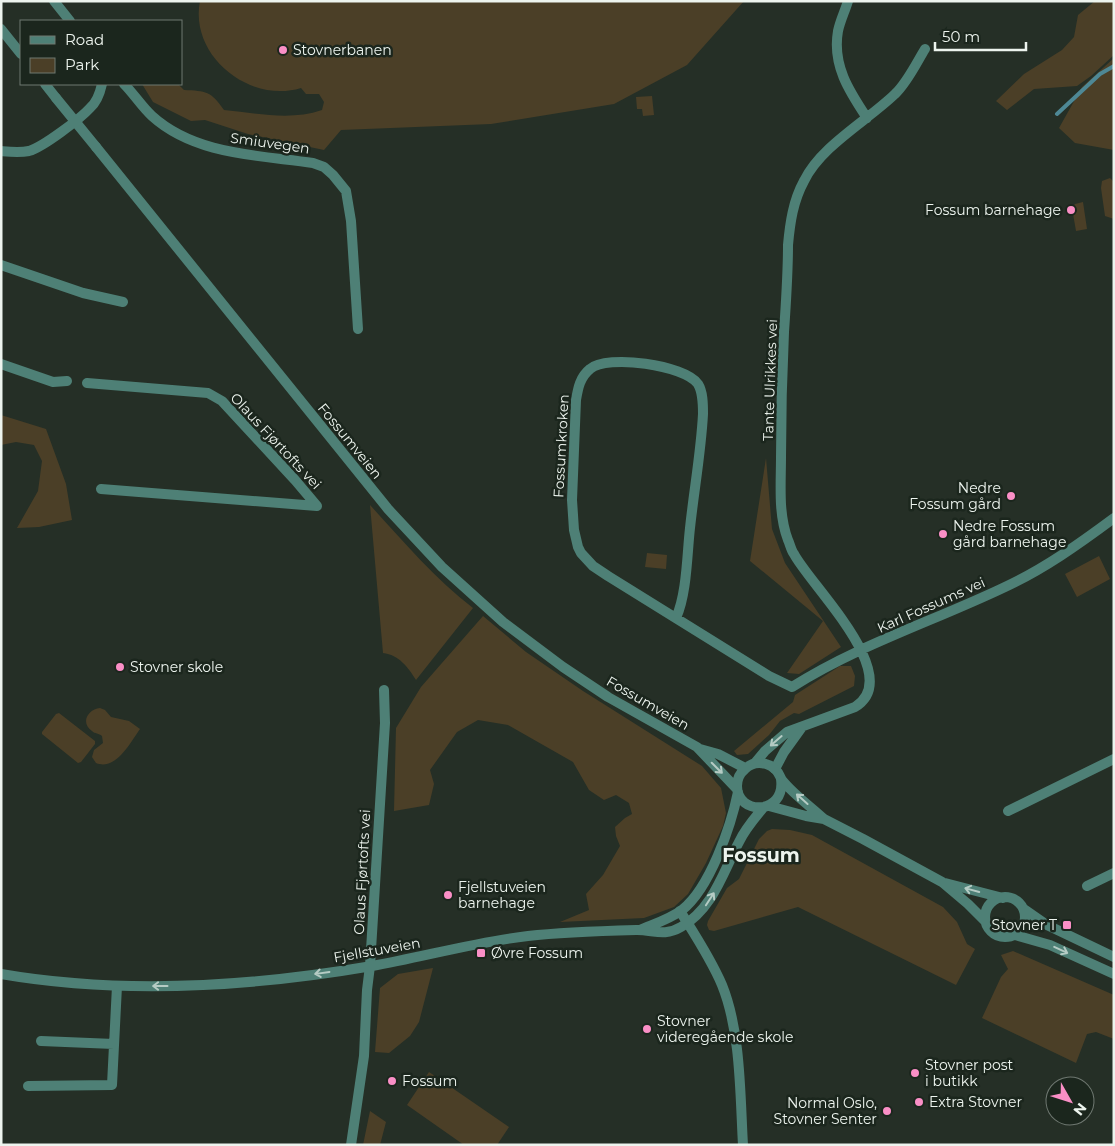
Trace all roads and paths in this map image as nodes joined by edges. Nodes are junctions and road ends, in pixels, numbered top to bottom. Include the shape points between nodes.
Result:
1 (54, 1) edge
2 (848, 1) edge
3 (69, 20) edge
4 (1, 29) edge
5 (925, 49) dead end
6 (20, 53) edge
7 (46, 85) edge
8 (102, 85) edge
9 (125, 85) edge
10 (867, 118) junction
11 (1, 151) edge
12 (1, 265) edge
13 (123, 302) dead end
14 (358, 329) dead end
15 (1, 364) edge
16 (67, 381) dead end
17 (88, 383) dead end
18 (101, 489) dead end
19 (1114, 518) edge
20 (676, 618) junction
21 (861, 650) junction
22 (384, 690) dead end
23 (802, 727) junction
24 (697, 748) junction
25 (1114, 759) edge
26 (750, 766) junction
27 (775, 769) junction
28 (781, 779) junction
29 (738, 790) junction
30 (766, 807) junction
31 (1008, 811) dead end
32 (824, 819) junction
33 (1114, 873) edge
34 (942, 882) junction
35 (1087, 886) dead end
36 (1003, 898) junction
37 (1024, 909) junction
38 (680, 911) junction
39 (687, 923) junction
40 (987, 923) junction
41 (639, 930) junction
42 (1015, 935) junction
43 (1114, 957) edge
44 (370, 966) junction
45 (1, 974) edge
46 (1114, 974) edge
47 (118, 986) junction
48 (41, 1042) dead end
49 (114, 1044) junction
50 (28, 1086) dead end
51 (351, 1145) edge
52 (743, 1145) edge

1 - 3 street
2 - 10 street via 838,32 839,67 849,91
4 - 6 street
5 - 10 street, Tante Ulrikkes vei via 897,92
7 - 24 street, Fossumveien, bridge via 388,509 429,554 502,622 586,682
8 - 11 street via 98,98 90,108 44,144 30,151
9 - 14 street, Smiuvegen via 152,116 175,132 210,148 313,163 333,175 346,191 352,221
10 - 21 street, Tante Ulrikkes vei via 815,164 804,180 793,211 788,244 781,414 781,509 786,534 794,555
12 - 13 street via 83,293
15 - 16 street via 53,382
17 - 18 street, Olaus Fjørtofts vei via 208,393 222,401 317,506
19 - 21 street, Karl Fossums vei via 1072,549 1006,587
20 - 20 street, Fossumkroken via 593,566 578,547 572,500 576,400 580,381 590,368 598,364 622,362 672,369 694,379 701,392 700,445 683,591
20 - 21 street, Fossumkroken via 792,687
21 - 23 street via 870,680 864,701 848,711
22 - 44 street, Olaus Fjørtofts vei via 385,723
23 -> 26 street via 780,737
23 - 27 street
24 - 26 street, Fossumveien
24 -> 29 street, Fossumveien
25 - 31 street
26 - 27 street, Fossumveien via 766,764
26 - 29 street via 739,777
27 - 28 street, Fossumveien
28 - 30 street via 781,791 775,802
32 -> 28 street, Fossumveien
29 - 30 street, Fossumveien via 748,804
29 - 38 street, Fjellstuveien via 727,835 705,882
30 - 32 street, Fossumveien
39 -> 30 street, Fjellstuveien via 701,912 712,896 739,841
32 - 34 street, Fossumveien
33 - 35 street
36 -> 34 street, Fossumveien
34 - 40 street, Fossumveien
36 - 37 street via 1015,900
36 - 40 street via 990,905
37 - 42 street via 1023,926
37 - 43 street via 1047,925
38 - 39 street
38 - 41 street, Fjellstuveien
39 - 41 street, Fjellstuveien via 665,933
39 - 52 street via 718,976 731,1014
40 - 42 street via 999,936
41 - 44 street, Fjellstuveien via 520,937
42 -> 46 street via 1050,945
44 -> 47 street, Fjellstuveien via 248,982
44 - 51 street, Olaus Fjørtofts vei via 363,1066
45 - 47 street, Fjellstuveien via 51,982
47 - 49 street
48 - 49 street
49 - 50 street via 112,1085

